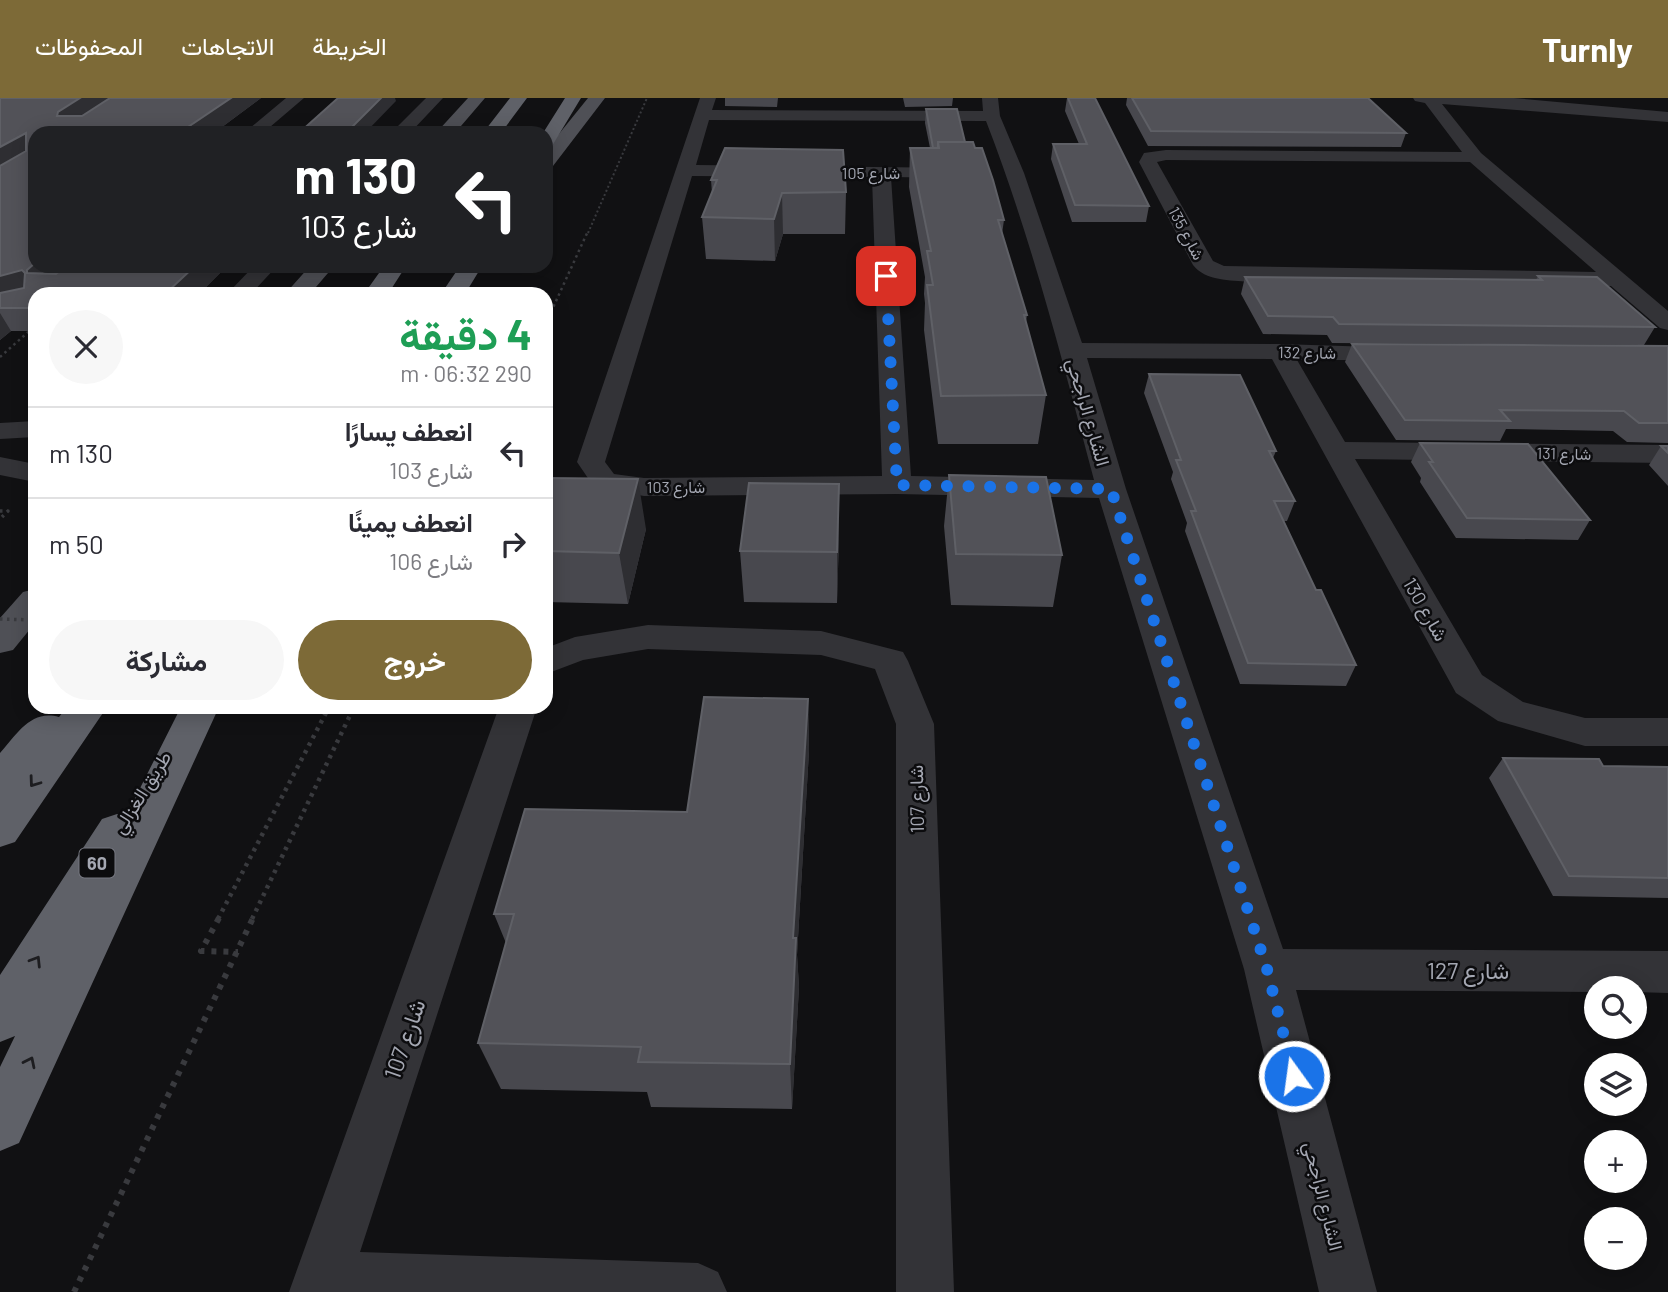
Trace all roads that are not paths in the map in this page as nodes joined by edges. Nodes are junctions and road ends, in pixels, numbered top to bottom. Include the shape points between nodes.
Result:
1 (296, 98) edge
2 (435, 98) edge
3 (477, 98) edge
4 (485, 98) edge
5 (519, 98) edge
6 (573, 98) edge
7 (597, 98) edge
8 (873, 98) edge
9 (1421, 98) edge
10 (1429, 98) edge
11 (1645, 98) edge
12 (705, 106) edge
13 (991, 107) edge
14 (873, 116) junction
15 (1666, 117) edge
16 (262, 126) edge
17 (407, 126) edge
18 (451, 126) edge
19 (471, 126) edge
20 (497, 126) edge
21 (553, 131) edge
22 (553, 153) edge
23 (1475, 157) junction
24 (685, 170) junction
25 (881, 172) junction
26 (993, 173) junction
27 (260, 273) edge
28 (316, 273) edge
29 (1619, 279) junction
30 (245, 287) edge
31 (304, 287) edge
32 (1668, 323) edge
33 (1072, 349) junction
34 (1280, 352) junction
35 (1419, 353) edge
36 (28, 429) edge
37 (0, 431) edge
38 (1334, 450) junction
39 (1668, 454) edge
40 (0, 466) edge
41 (28, 472) edge
42 (897, 485) junction
43 (1111, 489) junction
44 (28, 611) edge
45 (0, 641) edge
46 (553, 659) edge
47 (60, 714) edge
48 (83, 714) edge
49 (190, 714) edge
50 (197, 714) edge
51 (516, 714) edge
52 (1668, 732) edge
53 (0, 781) edge
54 (0, 830) edge
55 (1267, 969) junction
56 (1668, 972) edge
57 (0, 1019) edge
58 (0, 1124) edge
59 (320, 1286) edge
60 (698, 1292) edge
61 (925, 1292) edge
62 (1348, 1292) edge

1 - 16 street
2 - 17 street
3 - 18 main road
4 - 19 highway
5 - 20 highway
6 - 21 highway
7 - 22 main road
8 - 14 street
9 - 10 street
10 - 15 street
10 - 23 street
11 - 15 street
12 - 14 street
12 - 24 street, شارع 103
13 - 14 street
13 - 26 street, الشارع الراجحي
23 - 29 street
23 - 29 street, شارع 135 via 1166,155 1148,162 1204,265 1219,272
24 - 25 street, شارع 105
24 - 42 street, شارع 103 via 591,462 604,481 645,487
25 - 26 street, شارع 105
25 - 42 street
26 - 33 street, الشارع الراجحي
27 - 30 street
28 - 31 main road
29 - 32 street
33 - 34 street, شارع 132
33 - 43 street, الشارع الراجحي
34 - 35 street, شارع 132
34 - 38 street, شارع 130
36 - 37 street
38 - 39 street, شارع 131
38 - 52 street, شارع 130 via 1469,684 1511,712 1585,732
40 - 41 street
42 - 43 street, شارع 103
43 - 55 street, الشارع الراجحي
44 - 45 main road
46 - 61 street, شارع 107 via 575,649 648,638 821,643 890,661 915,724
47 - 53 highway
48 -> 54 highway
57 -> 49 highway, طريق الغزالي / 60
58 -> 50 highway
51 - 59 street, شارع 107
55 - 56 street, شارع 127
55 - 62 street, الشارع الراجحي
59 - 60 street

